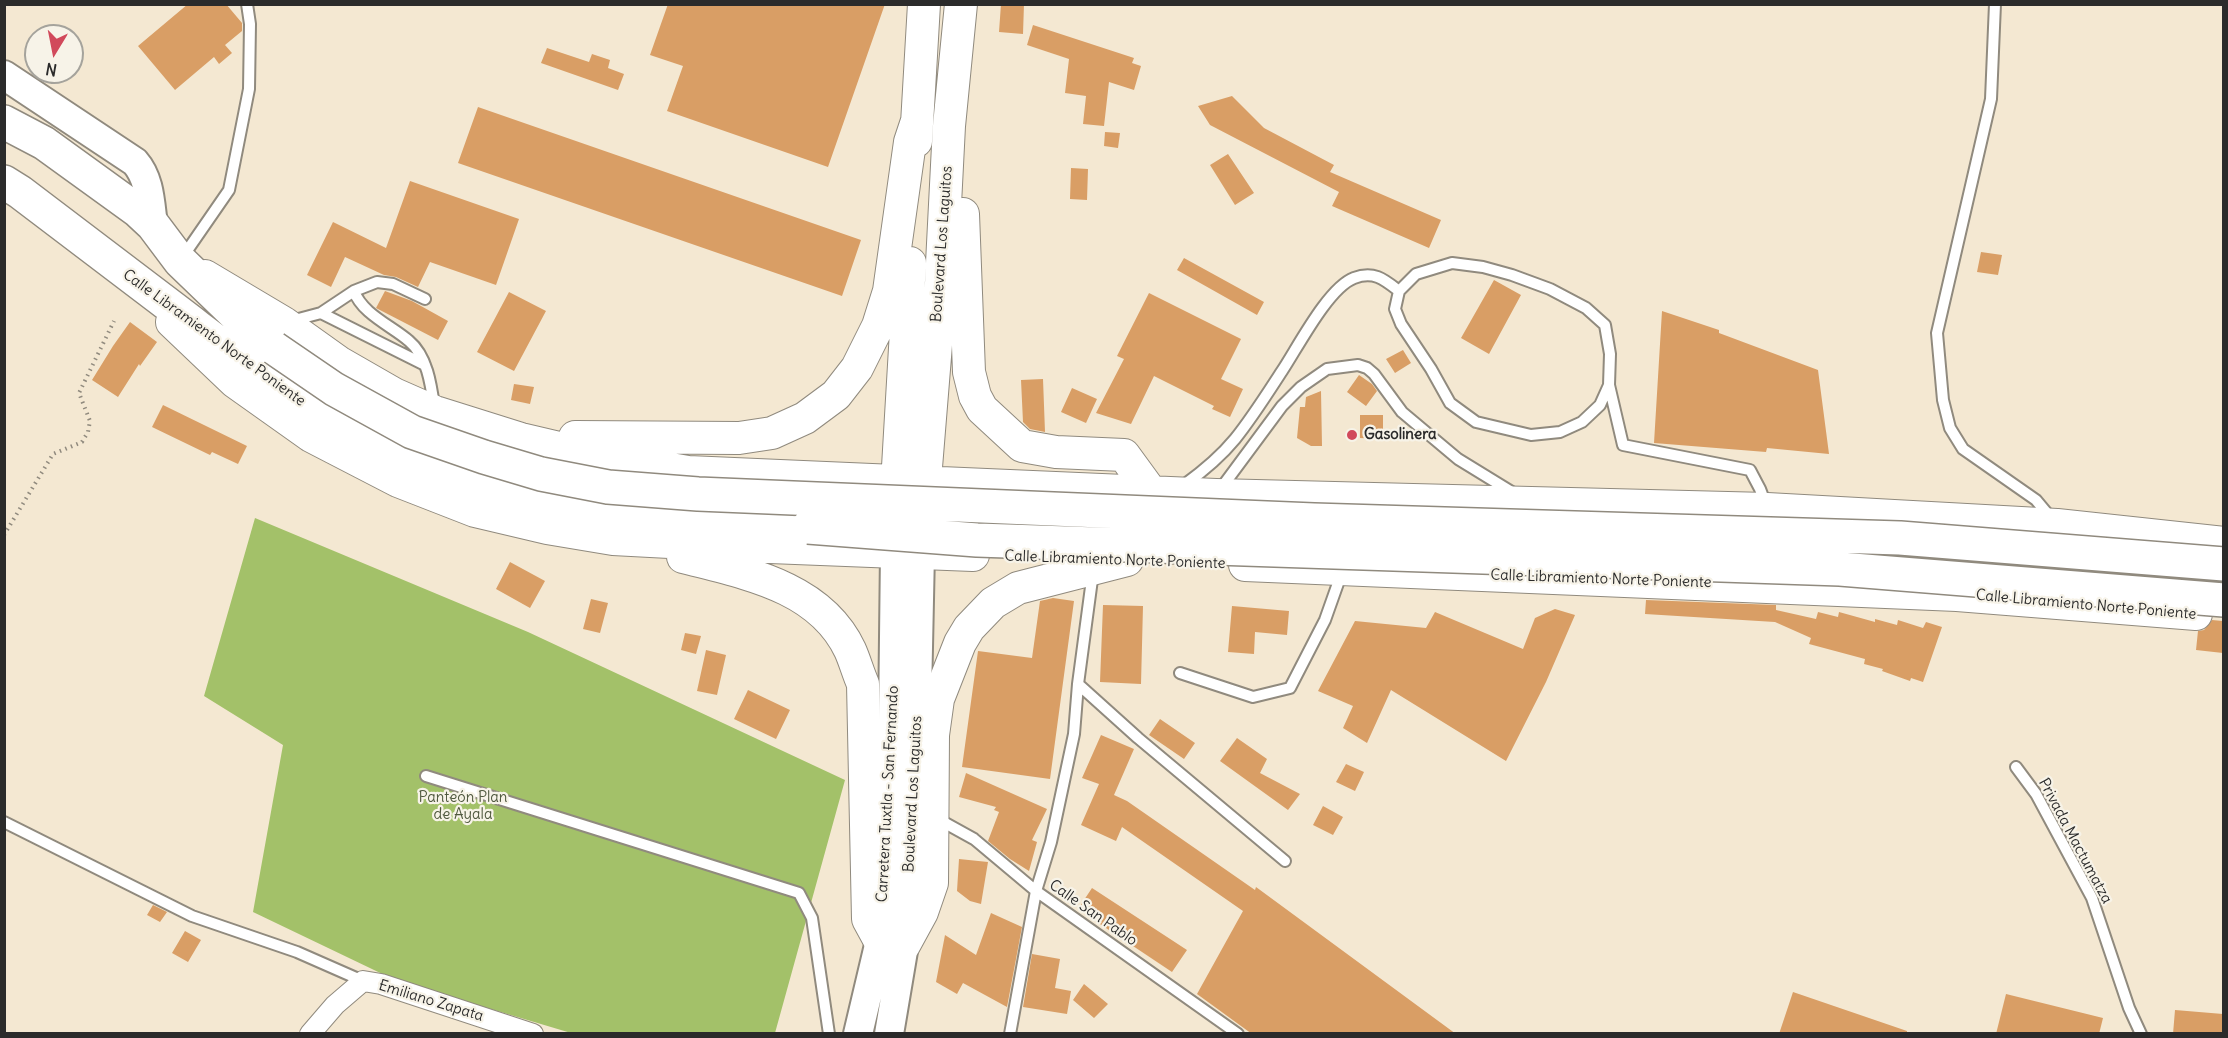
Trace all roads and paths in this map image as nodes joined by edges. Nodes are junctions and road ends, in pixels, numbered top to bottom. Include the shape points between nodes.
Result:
1 (247, 4) edge
2 (924, 4) edge
3 (961, 4) edge
4 (1995, 4) edge
5 (4, 75) edge
6 (916, 121) junction
7 (4, 122) edge
8 (949, 126) junction
9 (4, 182) edge
10 (153, 225) junction
11 (96, 249) junction
12 (180, 261) junction
13 (354, 291) junction
14 (1399, 291) junction
15 (425, 299) dead end
16 (321, 313) junction
17 (114, 321) dead end
18 (270, 346) junction
19 (425, 365) junction
20 (1610, 385) junction
21 (435, 412) junction
22 (521, 439) junction
23 (910, 482) junction
24 (1163, 492) junction
25 (1216, 495) junction
26 (1531, 504) junction
27 (1767, 508) junction
28 (2057, 525) junction
29 (4, 535) edge
30 (613, 539) junction
31 (2223, 543) edge
32 (907, 552) junction
33 (1127, 560) junction
34 (2223, 564) edge
35 (1093, 568) junction
36 (1343, 569) junction
37 (2223, 600) edge
38 (2223, 616) edge
39 (1180, 673) dead end
40 (1078, 684) junction
41 (2016, 767) dead end
42 (426, 776) dead end
43 (931, 816) junction
44 (4, 822) edge
45 (1285, 861) dead end
46 (1036, 891) junction
47 (892, 943) junction
48 (363, 981) junction
49 (310, 1034) edge
50 (533, 1034) edge
51 (829, 1034) edge
52 (858, 1034) edge
53 (889, 1034) edge
54 (1010, 1034) edge
55 (1238, 1034) edge
56 (2141, 1034) edge

1 - 12 lane via 249,89 230,190
2 - 6 main road, Boulevard Los Laguitos
3 - 8 main road, Boulevard Los Laguitos
4 - 28 lane via 1991,99 1937,333 1944,400 1950,428 1963,449 2036,500
5 - 10 main road via 135,162 146,178
6 - 22 main road via 886,300 857,368 836,395 805,418 772,433 739,438 554,435
6 - 23 main road, Boulevard Los Laguitos
7 - 10 highway, Calle Libramiento Norte Poniente via 44,143
8 - 23 main road, Boulevard Los Laguitos via 940,283
8 - 24 main road via 958,143 962,171 969,372 982,409 1022,446 1124,455
9 - 11 highway, Calle Libramiento Norte Poniente
10 - 12 highway, Calle Libramiento Norte Poniente
11 - 18 highway, Calle Libramiento Norte Poniente
11 - 30 main road, Calle Libramiento Norte Poniente via 235,382 311,436 398,481 475,511
12 - 18 highway, Calle Libramiento Norte Poniente
13 - 15 lane via 377,282 393,284
13 - 16 lane
13 - 19 lane via 356,298 378,319 411,342
14 - 20 lane via 1416,274 1452,263 1483,267 1550,289 1586,308 1605,325
14 - 20 lane via 1395,309 1401,324 1450,403 1476,422 1531,435 1560,432 1582,422 1600,405
14 - 24 lane via 1381,277 1368,276 1354,278 1338,288 1234,440 1199,475
16 - 18 lane
16 - 19 lane
17 - 29 path via 78,393 90,421 82,442 53,454
18 - 21 main road, Calle Libramiento Norte Poniente via 340,363
18 - 34 highway, Calle Libramiento Norte Poniente, bridge via 334,389 412,432 541,474 608,487 710,495 1302,519 1900,538
18 - 37 highway, Calle Libramiento Norte Poniente, bridge via 308,407 367,441 507,497 577,512 977,540 1840,569
19 - 21 lane
20 - 27 lane via 1623,445 1750,470
21 - 22 main road, Calle Libramiento Norte Poniente
22 - 23 main road, Calle Libramiento Norte Poniente via 688,472
23 - 24 main road, Calle Libramiento Norte Poniente
23 - 32 main road
24 - 25 main road, Calle Libramiento Norte Poniente
25 - 26 main road, Calle Libramiento Norte Poniente
25 - 26 lane via 1282,406 1301,387 1327,369 1358,365 1374,374 1402,412 1458,459
26 - 27 main road, Calle Libramiento Norte Poniente
27 - 28 main road, Calle Libramiento Norte Poniente
28 - 31 main road, Calle Libramiento Norte Poniente
30 - 32 main road, Calle Libramiento Norte Poniente
30 - 47 main road via 772,582 809,602 832,623 849,649 863,684 868,919
32 - 33 main road, Calle Libramiento Norte Poniente
32 - 47 main road, Boulevard Los Laguitos via 915,790
33 - 35 main road
33 - 36 main road, Calle Libramiento Norte Poniente
35 - 40 lane
35 - 43 main road via 1018,588 993,603 969,628 938,699
36 - 38 main road, Calle Libramiento Norte Poniente via 1957,595
36 - 39 lane via 1325,620 1290,688 1253,697
40 - 45 lane
40 - 46 lane via 1074,734 1051,842
41 - 56 lane, Privada Mactumatza via 2036,794 2092,898
42 - 51 lane via 799,893 812,918
43 - 46 lane, Calle San Pablo via 974,839
43 - 47 main road via 932,884 922,912
44 - 48 lane via 192,916 297,952
46 - 54 lane
46 - 55 lane, Calle San Pablo
47 - 52 main road
47 - 53 main road, Boulevard Los Laguitos
48 - 49 street
48 - 50 street, Emiliano Zapata

